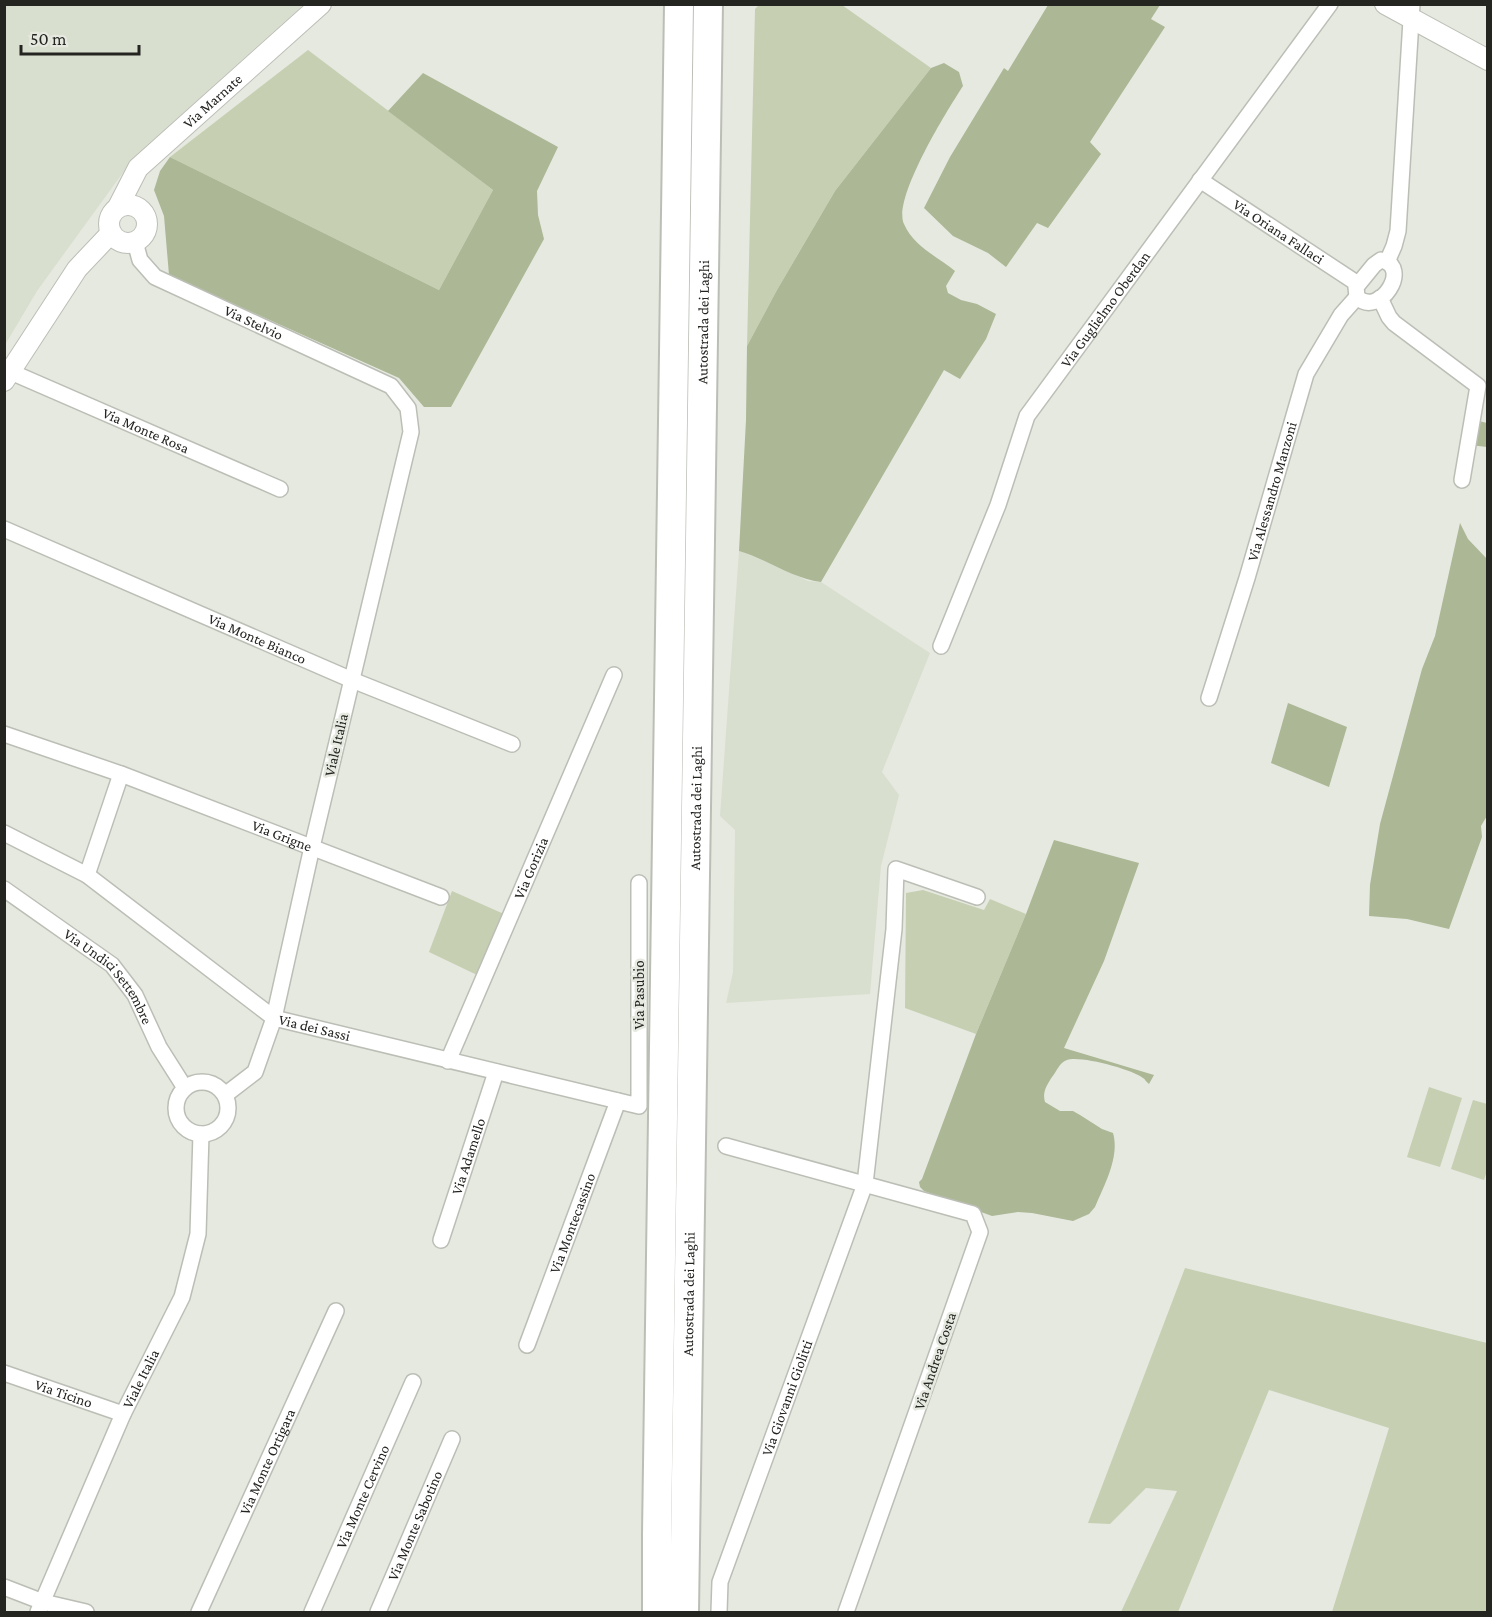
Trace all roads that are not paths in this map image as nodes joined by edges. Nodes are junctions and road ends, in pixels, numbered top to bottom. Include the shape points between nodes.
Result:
1 (321, 4) edge
2 (679, 4) edge
3 (708, 4) edge
4 (1330, 4) edge
5 (1385, 4) edge
6 (1412, 12) edge
7 (1488, 60) edge
8 (1200, 180) junction
9 (118, 207) junction
10 (111, 233) junction
11 (135, 242) junction
12 (1387, 262) junction
13 (1358, 290) junction
14 (1380, 298) junction
15 (8, 376) edge
16 (391, 386) joint
17 (1462, 480) dead end
18 (280, 489) dead end
19 (4, 529) edge
20 (941, 646) dead end
21 (614, 675) dead end
22 (352, 680) junction
23 (1209, 698) dead end
24 (4, 734) edge
25 (512, 744) dead end
26 (121, 774) junction
27 (4, 832) edge
28 (312, 847) junction
29 (87, 876) junction
30 (639, 883) dead end
31 (4, 889) edge
32 (441, 897) dead end
33 (977, 897) dead end
34 (274, 1018) junction
35 (448, 1060) junction
36 (496, 1072) junction
37 (185, 1088) junction
38 (225, 1095) junction
39 (618, 1101) junction
40 (639, 1106) joint
41 (201, 1134) junction
42 (726, 1146) dead end
43 (865, 1184) junction
44 (441, 1240) dead end
45 (336, 1311) dead end
46 (527, 1345) dead end
47 (4, 1373) edge
48 (413, 1382) dead end
49 (123, 1414) junction
50 (452, 1439) dead end
51 (4, 1587) edge
52 (40, 1607) edge
53 (86, 1612) edge
54 (200, 1612) edge
55 (312, 1612) edge
56 (378, 1612) edge
57 (657, 1612) edge
58 (684, 1612) edge
59 (719, 1612) edge
60 (846, 1612) edge

1 - 9 street, Via Marnate via 138,168
2 - 57 highway, Autostrada dei Laghi
3 - 58 highway, Autostrada dei Laghi
4 - 8 street, Via Guglielmo Oberdan
5 - 6 street
6 - 7 street
6 - 12 street via 1398,231
8 - 13 street, Via Oriana Fallaci
8 - 20 street, Via Guglielmo Oberdan via 1027,416 998,505
9 - 10 street, Via Marnate via 109,219
9 - 11 street via 133,205 145,214 147,229
10 - 11 street via 123,242
10 - 15 street, Via Marnate via 77,268
11 - 16 street, Via Stelvio via 140,260 155,277
12 - 13 street, Via Alessandro Manzoni via 1377,262
12 - 14 street via 1395,272 1394,280
13 - 14 street via 1366,303
13 - 23 street, Via Alessandro Manzoni via 1306,374
14 - 17 street via 1394,323 1478,386
15 - 18 street, Via Monte Rosa
16 - 22 street, Viale Italia via 408,408 411,432
19 - 22 street, Via Monte Bianco
21 - 35 street, Via Gorizia
22 - 25 street, Via Monte Bianco
22 - 28 street, Viale Italia
24 - 26 street, Via Grigne
26 - 28 street, Via Grigne
26 - 29 street
27 - 29 street, Via dei Sassi
28 - 32 street, Via Grigne
28 - 34 street, Viale Italia
29 - 34 street, Via dei Sassi
30 - 40 street, Via Pasubio
31 - 37 street, Via Undici Settembre via 112,965 135,994 159,1047
33 - 43 street, Via Giovanni Giolitti via 896,869 894,929
34 - 35 street, Via dei Sassi
34 - 38 street, Viale Italia via 255,1072
35 - 36 street, Via dei Sassi
36 - 39 street, Via dei Sassi
36 - 44 street, Via Adamello
37 - 38 street via 209,1083
37 - 41 street via 176,1110 186,1128
38 - 41 street via 228,1115 222,1125
39 - 40 street, Via dei Sassi
39 - 46 street, Via Montecassino
41 - 49 street, Viale Italia via 198,1234 182,1297
42 - 43 street
43 - 59 street, Via Giovanni Giolitti via 720,1582
43 - 60 street, Via Andrea Costa via 973,1214 980,1232
45 - 54 street, Via Monte Ortigara
47 - 49 street, Via Ticino
48 - 55 street, Via Monte Cervino
49 - 52 street, Viale Italia
50 - 56 street, Via Monte Sabotino
51 - 52 street
52 - 53 street

